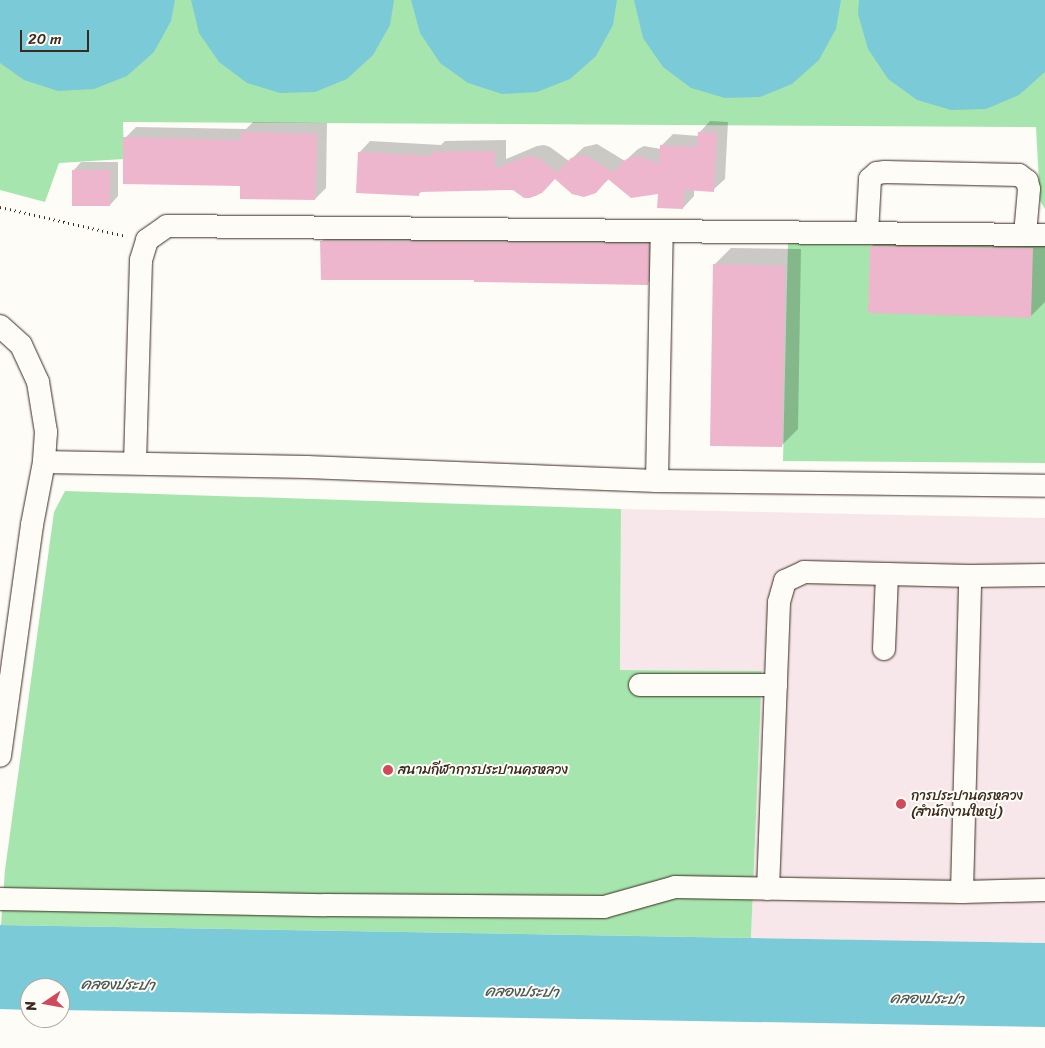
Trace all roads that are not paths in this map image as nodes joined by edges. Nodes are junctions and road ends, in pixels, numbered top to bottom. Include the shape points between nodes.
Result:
1 (662, 231) junction
2 (867, 233) junction
3 (1035, 235) edge
4 (0, 326) edge
5 (44, 462) junction
6 (135, 463) junction
7 (657, 481) junction
8 (1045, 486) edge
9 (887, 574) junction
10 (1045, 575) edge
11 (970, 576) junction
12 (884, 650) dead end
13 (640, 684) dead end
14 (776, 685) junction
15 (0, 756) edge
16 (768, 889) junction
17 (1045, 890) edge
18 (962, 892) junction
19 (0, 899) edge

1 - 2 street
1 - 6 street via 167,226 147,240 141,260
1 - 7 street
2 - 3 street
2 - 3 street via 870,179 885,172 1019,175 1030,189
4 - 5 street via 21,345 38,382 46,432
5 - 6 street
5 - 15 street via 32,525
6 - 7 street
7 - 8 street
9 - 11 street
9 - 12 street
9 - 14 street via 804,572 785,581 779,602
10 - 11 street
11 - 18 street
13 - 14 street
14 - 16 street
16 - 18 street
16 - 19 street via 675,887 604,907
17 - 18 street

